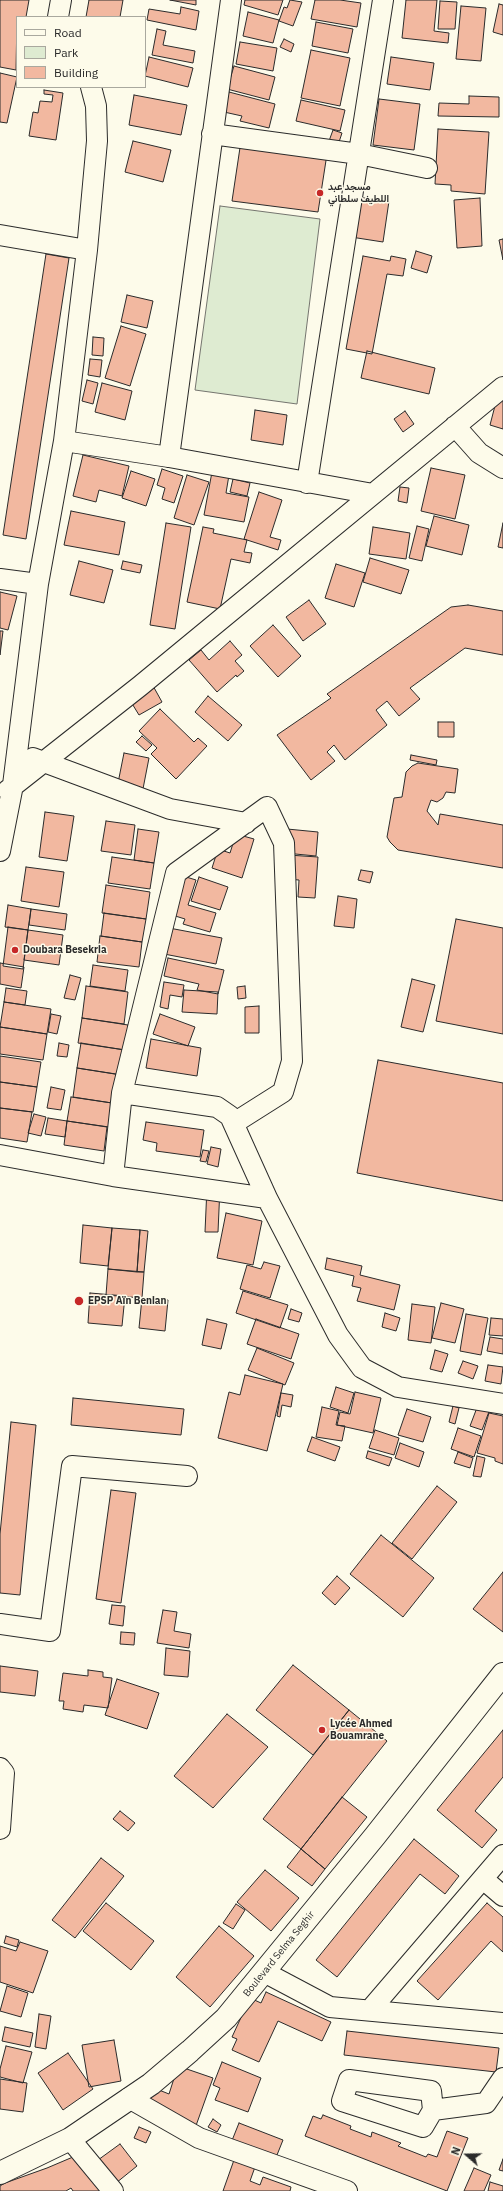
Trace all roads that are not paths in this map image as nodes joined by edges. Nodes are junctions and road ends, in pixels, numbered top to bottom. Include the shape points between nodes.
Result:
1 (61, 0) edge
2 (231, 0) edge
3 (383, 0) edge
4 (58, 16) edge
5 (91, 88) edge
6 (212, 134) junction
7 (359, 154) junction
8 (427, 168) dead end
9 (0, 235) edge
10 (87, 250) junction
11 (503, 387) edge
12 (455, 426) junction
13 (64, 441) junction
14 (169, 457) junction
15 (503, 468) edge
16 (307, 482) junction
17 (374, 494) junction
18 (0, 579) edge
19 (38, 584) junction
20 (17, 751) junction
21 (43, 762) junction
22 (7, 791) edge
23 (246, 823) junction
24 (0, 851) edge
25 (122, 1094) junction
26 (234, 1123) junction
27 (0, 1155) edge
28 (113, 1176) junction
29 (267, 1198) junction
30 (503, 1404) edge
31 (187, 1476) dead end
32 (0, 1624) edge
33 (503, 1674) edge
34 (0, 1768) edge
35 (0, 1829) edge
36 (503, 1855) edge
37 (483, 1878) junction
38 (503, 1896) edge
39 (264, 1972) junction
40 (370, 2010) junction
41 (503, 2023) edge
42 (503, 2078) edge
43 (129, 2098) junction
44 (433, 2110) dead end
45 (70, 2139) junction
46 (0, 2173) edge
47 (113, 2191) edge
48 (347, 2191) edge

1 - 4 street
2 - 6 street
3 - 7 street
5 - 10 street via 96,106 97,141
6 - 7 street
6 - 14 street
7 - 8 street
7 - 16 street
9 - 10 street
10 - 13 street
11 - 12 street
12 - 15 street via 479,453
12 - 17 street
13 - 14 street
13 - 19 street
14 - 16 street
16 - 17 street
17 - 21 street
18 - 19 street
19 - 20 street
20 - 21 street
20 - 22 street
21 - 22 street
21 - 23 street via 170,809
22 - 24 street
23 - 25 street via 176,873
23 - 26 street via 267,807 284,842 292,1061 283,1092
25 - 26 street via 217,1107
25 - 28 street
26 - 29 street
27 - 28 street
28 - 29 street
29 - 30 street via 338,1335 362,1368 398,1387
31 - 32 street via 72,1466 50,1630
33 - 39 main road, Boulevard Selma Seghir
34 - 35 street via 4,1773
36 - 37 street
37 - 38 street
37 - 40 street
39 - 40 street via 330,2007
39 - 43 main road, Boulevard Selma Seghir via 226,2018 151,2084
40 - 41 street
42 - 44 street via 486,2103
43 - 45 main road, Boulevard Selma Seghir
43 - 48 street via 199,2138
45 - 46 main road, Boulevard Selma Seghir
45 - 47 street

